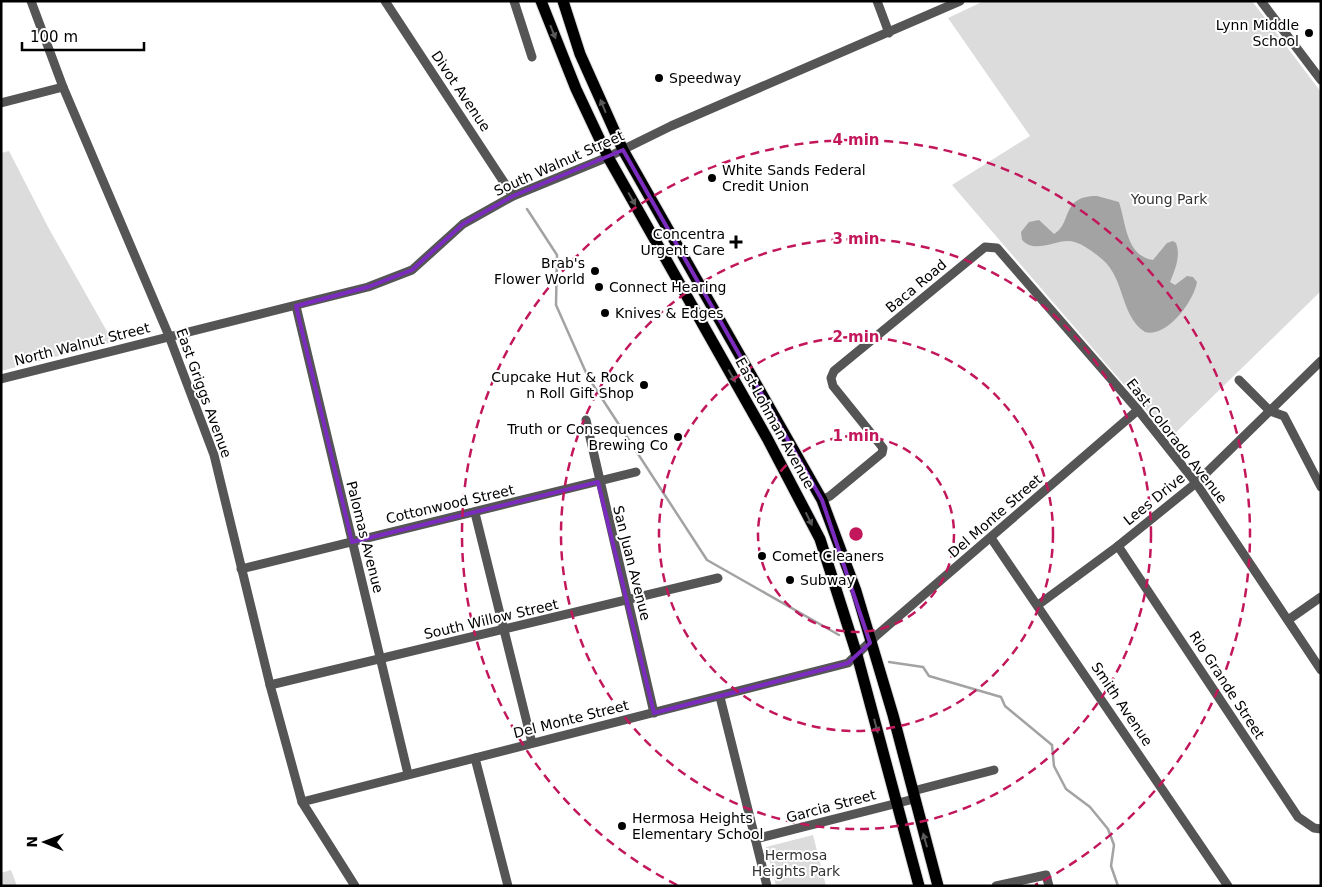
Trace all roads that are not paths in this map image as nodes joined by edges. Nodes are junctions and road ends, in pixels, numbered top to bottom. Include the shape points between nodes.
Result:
1 (31, 1) edge
2 (385, 1) edge
3 (514, 1) edge
4 (541, 1) edge
5 (563, 1) edge
6 (877, 1) edge
7 (960, 1) edge
8 (1261, 1) edge
9 (889, 33) junction
10 (580, 54) junction
11 (532, 56) dead end
12 (565, 62) junction
13 (1321, 80) edge
14 (62, 87) junction
15 (1, 103) edge
16 (623, 150) junction
17 (608, 157) junction
18 (513, 196) junction
19 (991, 246) joint
20 (296, 306) junction
21 (169, 336) junction
22 (1321, 361) edge
23 (1, 379) edge
24 (1239, 380) dead end
25 (1138, 410) junction
26 (1270, 411) junction
27 (586, 420) dead end
28 (636, 472) dead end
29 (1318, 475) edge
30 (598, 482) junction
31 (1196, 483) junction
32 (1321, 486) edge
33 (822, 500) junction
34 (475, 513) junction
35 (991, 538) junction
36 (352, 542) junction
37 (1118, 546) junction
38 (241, 569) junction
39 (718, 578) dead end
40 (1321, 597) edge
41 (628, 600) junction
42 (1038, 605) junction
43 (1288, 620) junction
44 (503, 631) junction
45 (870, 643) junction
46 (380, 658) junction
47 (852, 659) junction
48 (1321, 670) edge
49 (270, 685) junction
50 (720, 697) junction
51 (654, 713) junction
52 (532, 743) junction
53 (475, 758) junction
54 (994, 770) dead end
55 (408, 774) junction
56 (913, 795) junction
57 (302, 802) junction
58 (897, 803) junction
59 (1321, 829) edge
60 (755, 840) junction
61 (355, 886) edge
62 (508, 886) edge
63 (767, 886) edge
64 (918, 886) edge
65 (938, 886) edge
66 (996, 886) edge
67 (1049, 886) edge
68 (1228, 886) edge

1 - 14 street, East Griggs Avenue
2 - 18 street, Divot Avenue
3 - 11 street
4 -> 12 main road, East Lohman Avenue
5 - 10 main road, East Lohman Avenue
6 - 9 street
7 - 9 street, South Walnut Street
8 - 13 street
9 - 16 street, South Walnut Street via 714,107
10 - 12 main road
16 -> 10 main road, East Lohman Avenue
12 - 17 main road, East Lohman Avenue
14 - 15 street
14 - 21 street, East Griggs Avenue
16 - 17 street, South Walnut Street
16 - 33 main road, East Lohman Avenue
17 - 18 street, South Walnut Street
17 -> 47 main road, East Lohman Avenue via 787,474 820,539
18 - 20 street, South Walnut Street via 463,224 412,270 368,287
19 - 25 street, East Colorado Avenue via 997,248
19 - 33 street, Baca Road via 985,247 834,371 831,378 833,386 884,448
20 - 21 street, South Walnut Street
20 - 36 street, Palomas Avenue
21 - 23 street, North Walnut Street
21 - 38 street, East Griggs Avenue via 214,455
22 - 26 street, Lees Drive
24 - 26 street
25 - 31 street, East Colorado Avenue
25 - 35 street, Del Monte Street
26 - 29 street via 1284,416
26 - 31 street, Lees Drive
27 - 30 street, San Juan Avenue
28 - 30 street, Cottonwood Street
29 - 32 street
30 - 34 street, Cottonwood Street
30 - 41 street, San Juan Avenue
31 - 37 street, Lees Drive
31 - 43 street, East Colorado Avenue
33 - 45 main road, East Lohman Avenue via 856,591
34 - 36 street, Cottonwood Street
34 - 44 street
35 - 42 street, Smith Avenue
35 - 45 street, Del Monte Street
36 - 38 street, Cottonwood Street
36 - 46 street, Palomas Avenue
37 - 42 street, Lees Drive
37 - 59 street, Rio Grande Street via 1298,817
38 - 49 street, East Griggs Avenue
39 - 41 street, South Willow Street
40 - 43 street
41 - 44 street, South Willow Street
41 - 51 street, San Juan Avenue
42 - 68 street, Smith Avenue
43 - 48 street, East Colorado Avenue
44 - 46 street, South Willow Street
44 - 52 street
45 - 47 street, Del Monte Street
45 - 56 main road, East Lohman Avenue via 893,714
46 - 49 street, South Willow Street
46 - 55 street, Palomas Avenue
47 - 50 street, Del Monte Street
47 -> 58 main road, East Lohman Avenue
49 - 57 street, East Griggs Avenue
50 - 51 street, Del Monte Street
50 - 60 street
51 - 52 street, Del Monte Street
52 - 53 street, Del Monte Street
53 - 55 street, Del Monte Street
53 - 62 street
54 - 56 street, Garcia Street
55 - 57 street, Del Monte Street
56 - 58 street, Garcia Street
65 -> 56 main road, East Lohman Avenue
57 - 61 street, East Griggs Avenue
58 - 60 street, Garcia Street
58 - 64 main road, East Lohman Avenue
60 - 63 street
66 - 67 street via 1046,875

